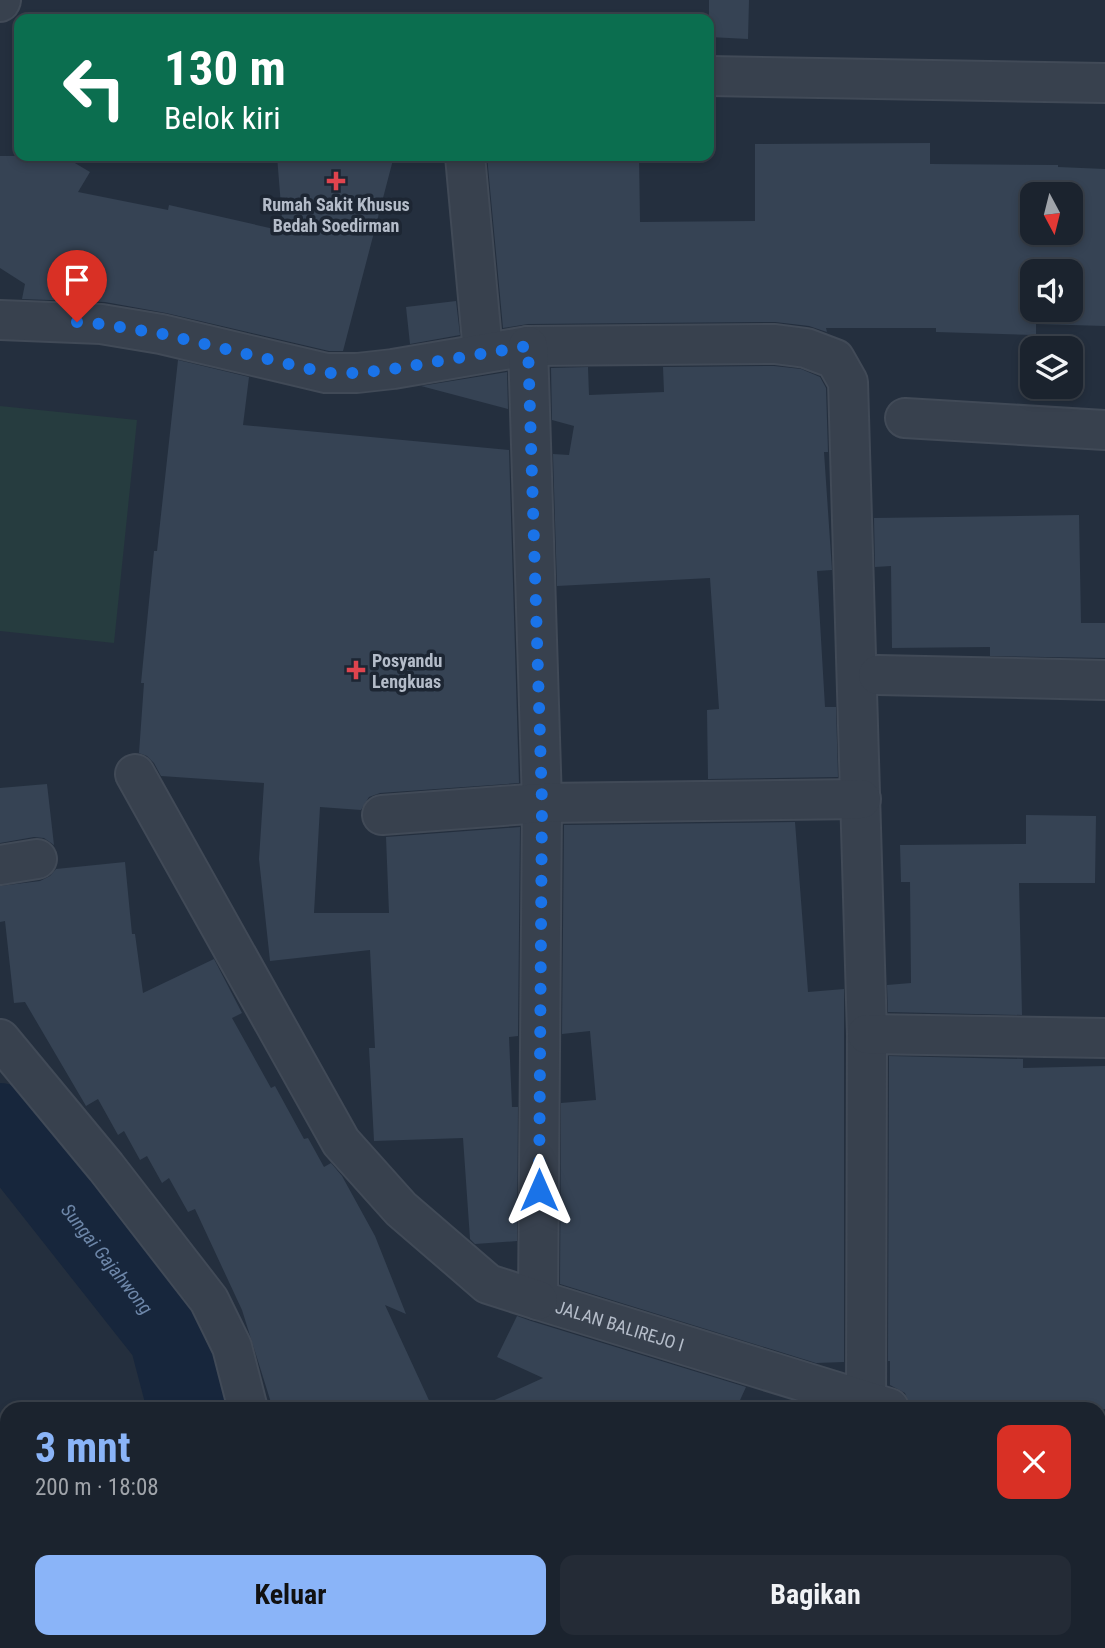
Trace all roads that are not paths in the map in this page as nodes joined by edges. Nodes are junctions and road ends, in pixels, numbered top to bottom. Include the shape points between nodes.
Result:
1 (714, 76) edge
2 (1105, 83) edge
3 (465, 161) edge
4 (0, 320) edge
5 (528, 346) junction
6 (482, 352) junction
7 (905, 418) dead end
8 (1105, 430) edge
9 (878, 675) dead end
10 (1105, 680) edge
11 (135, 774) dead end
12 (861, 799) junction
13 (542, 803) junction
14 (382, 816) dead end
15 (37, 859) dead end
16 (0, 865) edge
17 (867, 1034) junction
18 (1105, 1038) edge
19 (0, 1039) edge
20 (538, 1300) junction
21 (246, 1402) edge
22 (861, 1402) edge
23 (874, 1402) edge

1 - 2 street
3 - 6 street
4 - 6 street via 101,324 326,373 393,369
5 - 6 street
5 - 12 street via 775,344 806,348 835,359 849,382
5 - 13 street, JALAN BALIREJO I
7 - 8 street
9 - 10 street
11 - 20 street via 341,1142 401,1209 488,1284
12 - 13 street
12 - 17 street
13 - 14 street
13 - 20 street, JALAN BALIREJO I
15 - 16 street
17 - 18 street
17 - 23 street
19 - 21 street via 209,1300 232,1347
20 - 22 street, JALAN BALIREJO I

